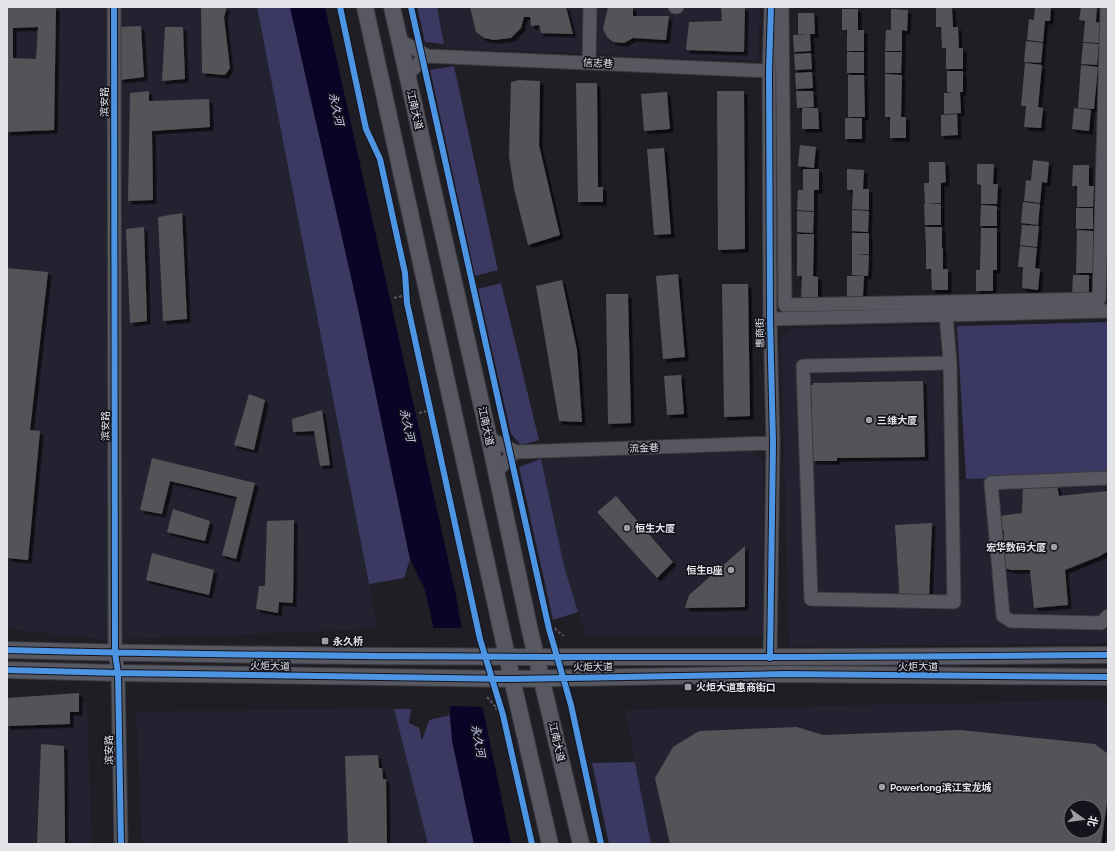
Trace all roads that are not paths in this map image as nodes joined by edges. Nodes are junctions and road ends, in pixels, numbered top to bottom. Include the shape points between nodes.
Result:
1 (114, 7) edge
2 (365, 7) edge
3 (392, 7) edge
4 (590, 7) edge
5 (771, 7) edge
6 (782, 7) edge
7 (1107, 7) edge
8 (399, 40) junction
9 (426, 56) junction
10 (589, 63) junction
11 (769, 71) junction
12 (407, 75) junction
13 (1108, 311) edge
14 (946, 314) junction
15 (770, 319) junction
16 (950, 364) junction
17 (489, 438) junction
18 (773, 443) junction
19 (515, 452) junction
20 (496, 472) junction
21 (1108, 478) edge
22 (1108, 616) edge
23 (7, 650) edge
24 (115, 653) junction
25 (1108, 655) edge
26 (508, 656) junction
27 (537, 657) junction
28 (770, 658) junction
29 (7, 670) edge
30 (118, 673) junction
31 (1108, 677) edge
32 (512, 679) junction
33 (542, 679) junction
34 (121, 844) edge
35 (550, 844) edge
36 (581, 844) edge

1 - 24 street, 滨安路
2 - 26 main road
3 - 8 main road, 江南大道
4 - 10 street
5 - 11 street, 惠商街
6 - 7 street via 785,305 1098,299
8 - 9 street, 信志巷
8 - 12 main road, 江南大道
9 - 10 street, 信志巷
9 - 12 street
10 - 11 street, 信志巷
11 - 15 street, 惠商街
12 - 17 main road, 江南大道
13 - 14 street
14 - 15 street
14 - 16 street
15 - 18 street, 惠商街
16 - 16 street via 803,366 810,599 954,602
17 - 19 street
17 - 20 main road, 江南大道
18 - 19 street, 流金巷
18 - 28 street, 惠商街
19 - 20 street
20 - 27 main road, 江南大道
21 - 22 street via 991,483 1003,616 1012,621 1101,623
23 - 24 main road, 火炬大道
24 - 26 main road, 火炬大道
24 - 30 street, 滨安路
25 - 28 main road, 火炬大道
26 - 27 main road, 火炬大道
26 - 32 main road
27 - 28 main road, 火炬大道
27 - 33 main road, 江南大道
29 - 30 main road, 火炬大道
30 - 32 main road, 火炬大道
30 - 34 street, 滨安路
31 - 33 main road, 火炬大道 via 785,674
32 - 33 main road, 火炬大道
32 - 35 main road
33 - 36 main road, 江南大道

